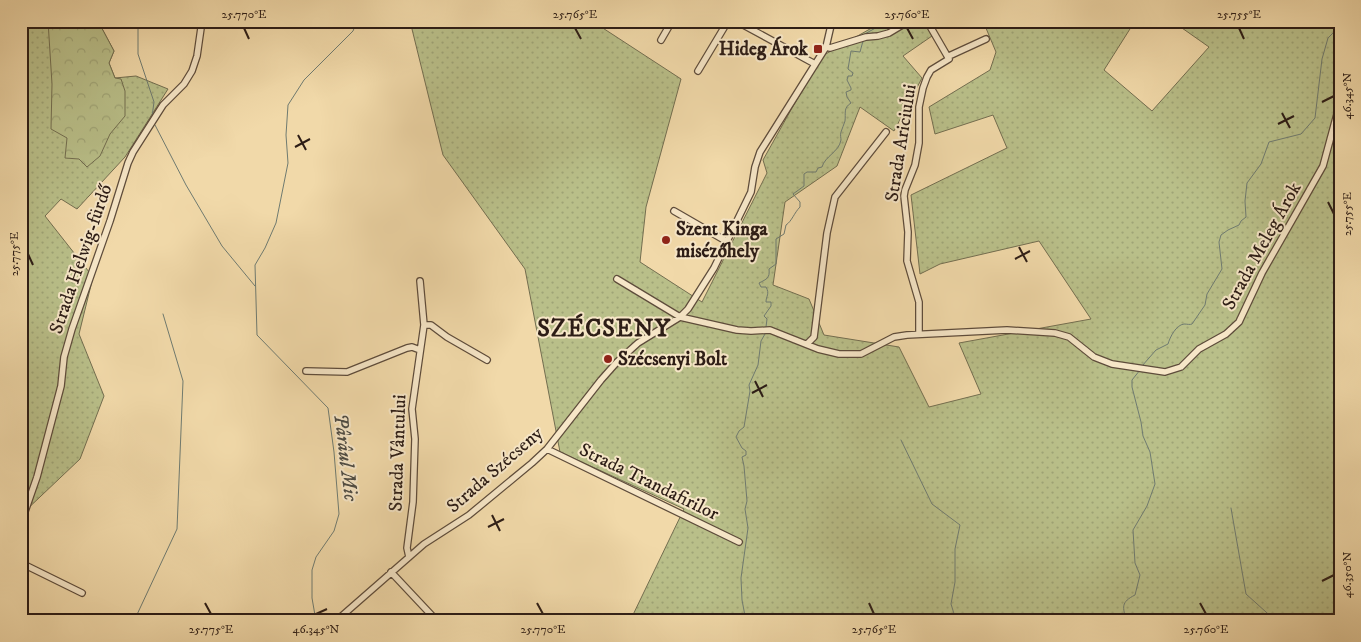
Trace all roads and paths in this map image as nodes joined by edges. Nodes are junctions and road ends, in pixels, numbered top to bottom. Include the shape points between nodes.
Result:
1 (202, 21) edge
2 (672, 21) edge
3 (728, 21) edge
4 (736, 21) edge
5 (832, 21) edge
6 (910, 21) edge
7 (927, 21) edge
8 (986, 39) dead end
9 (662, 40) dead end
10 (826, 47) junction
11 (949, 56) junction
12 (815, 64) junction
13 (698, 71) dead end
14 (1340, 103) edge
15 (886, 132) dead end
16 (674, 211) dead end
17 (726, 241) junction
18 (617, 279) dead end
19 (420, 281) dead end
20 (680, 317) junction
21 (424, 325) junction
22 (919, 334) junction
23 (807, 344) junction
24 (420, 350) junction
25 (487, 360) dead end
26 (306, 371) dead end
27 (547, 449) junction
28 (21, 523) edge
29 (739, 542) dead end
30 (409, 557) junction
31 (21, 563) edge
32 (391, 572) junction
33 (82, 593) dead end
34 (336, 621) edge
35 (437, 621) edge

1 - 28 street, Strada Helwig-fürdő via 192,71 163,105 128,163 72,329 64,356 61,386
2 - 9 street
3 - 13 street
4 - 12 street
5 - 10 street, Strada Szécseny
6 - 10 street via 889,33
7 - 11 street
8 - 11 street, Strada Ariciului
10 - 12 street, Strada Szécseny
11 - 22 street, Strada Ariciului via 926,77 922,88 919,143 915,165 904,190 907,261 919,296
12 - 17 street, Strada Szécseny via 760,152 751,192
14 - 22 street, Strada Meleg Árok via 1323,166 1262,272 1239,322 1226,334 1199,349 1181,367 1165,372 1112,364 1094,357 1069,337 1055,333 1007,330
15 - 23 street via 835,197 827,233 814,337
16 - 17 street
17 - 20 street, Strada Szécseny via 714,268
18 - 20 street, Strada Meleg Árok
19 - 21 street, Strada Vântului
20 - 23 street, Strada Meleg Árok via 737,330 766,330
20 - 27 street, Strada Szécseny via 638,343 617,362
21 - 24 street, Strada Vântului
21 - 25 street via 431,325
22 - 23 street, Strada Meleg Árok via 894,337 869,352 854,356
24 - 26 street via 407,348 347,372
24 - 30 street, Strada Vântului via 412,410 416,439 407,548
27 - 29 street, Strada Trandafirilor
27 - 30 street, Strada Szécseny via 469,515
30 - 32 street, Strada Szécseny
31 - 33 street
32 - 34 street, Strada Szécseny
32 - 35 street

